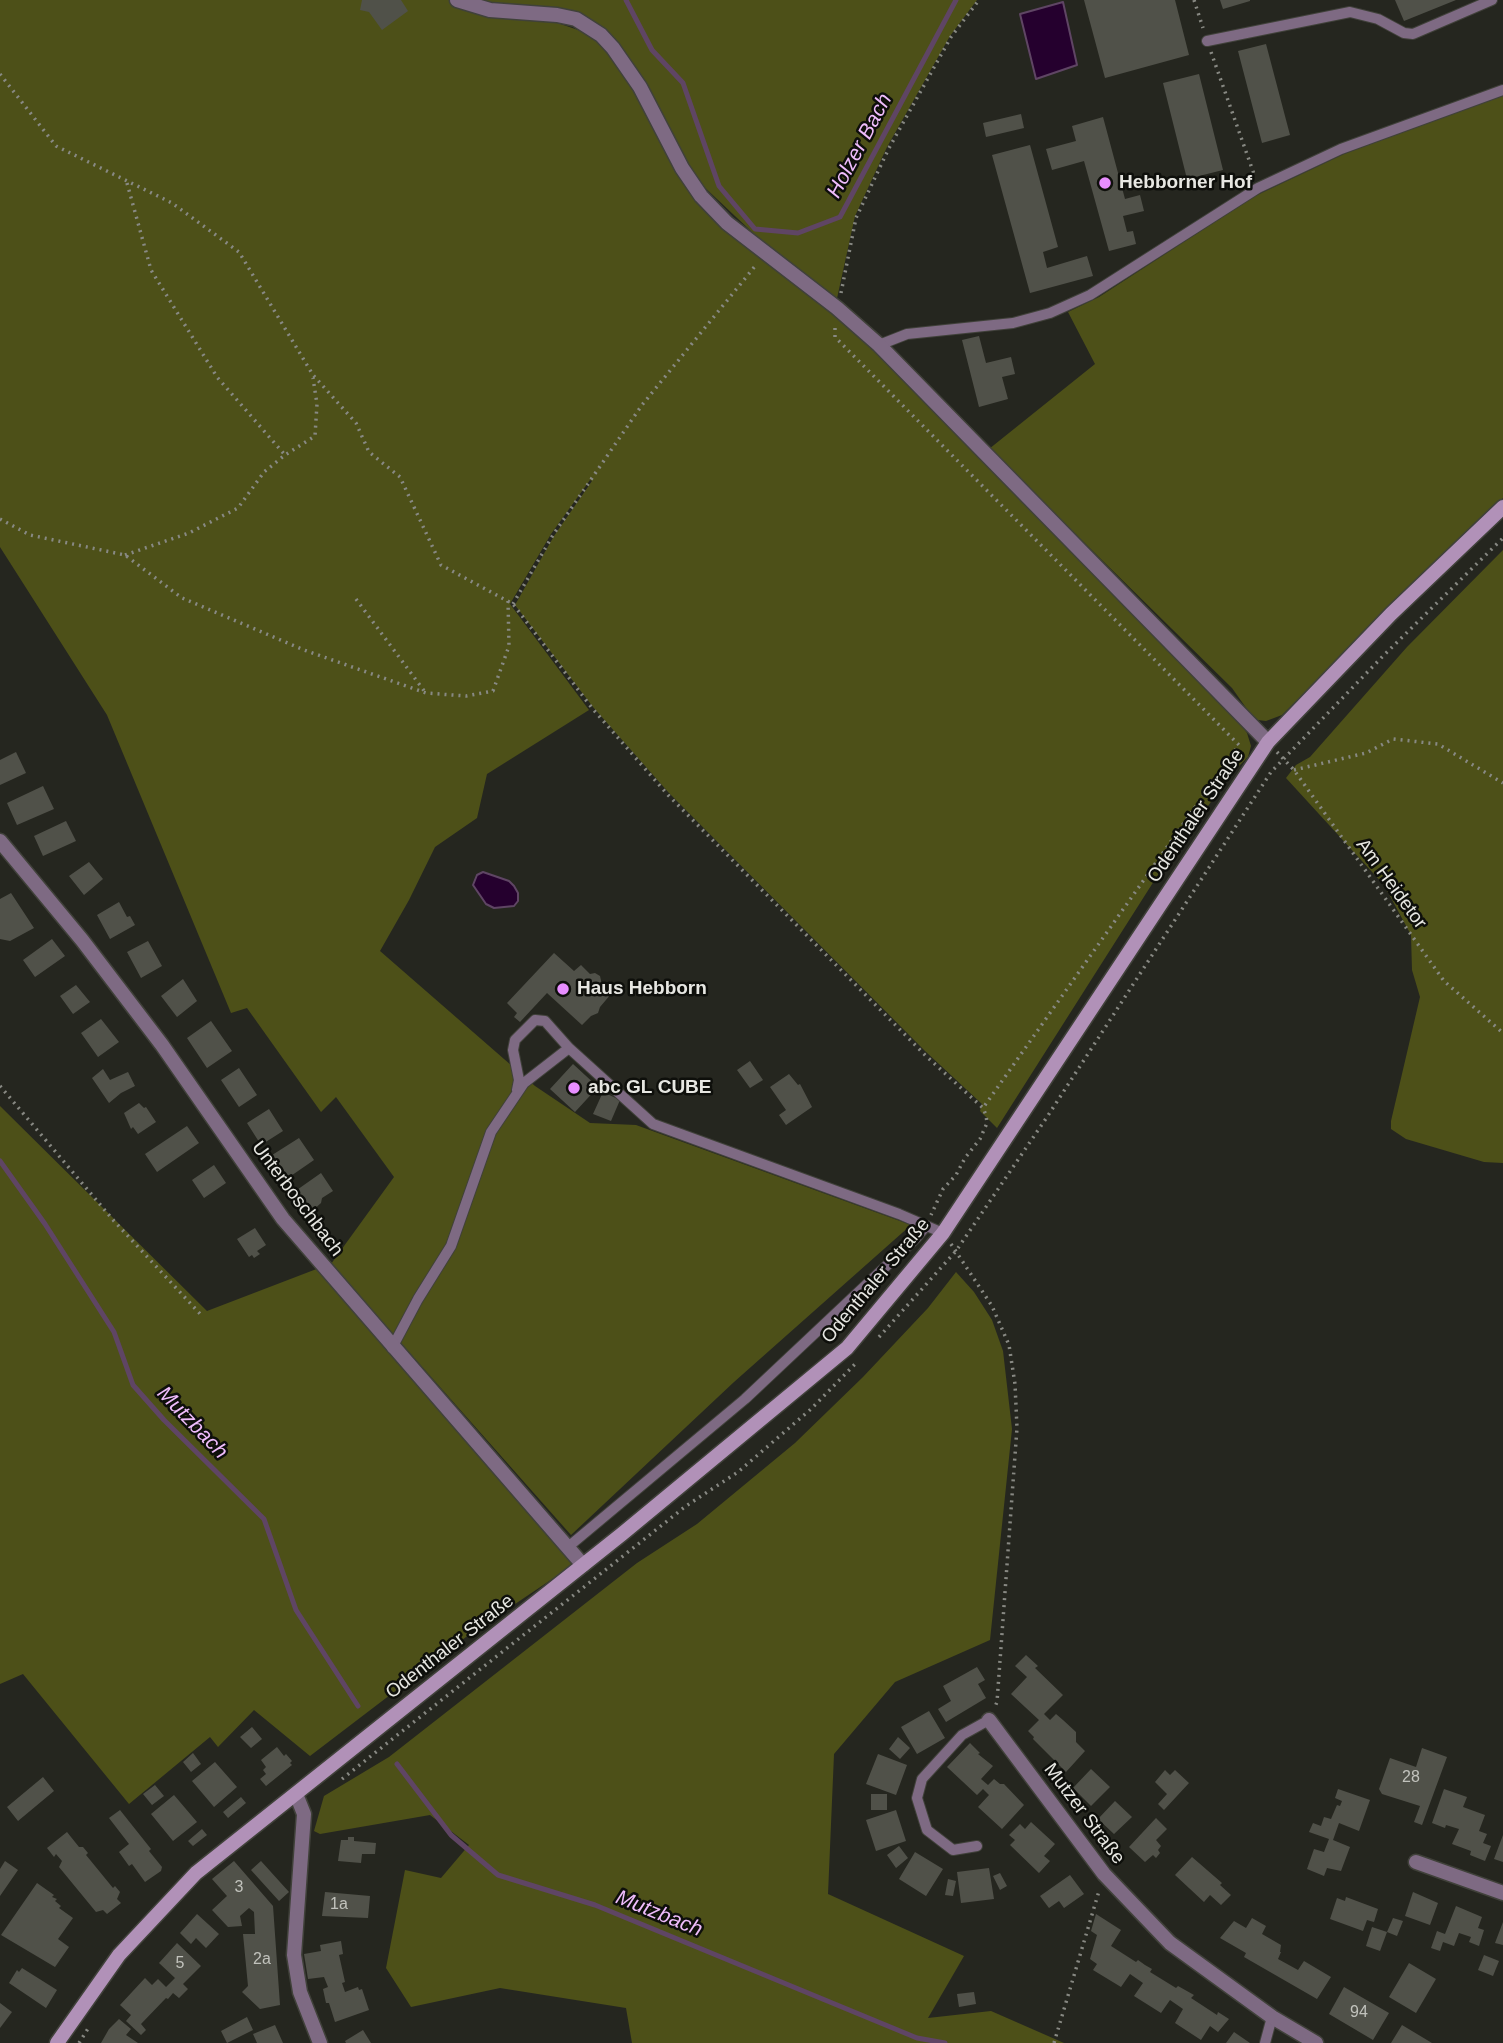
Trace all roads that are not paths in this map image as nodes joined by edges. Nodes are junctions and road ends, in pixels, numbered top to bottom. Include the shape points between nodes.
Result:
1 (457, 0) edge
2 (1492, 0) edge
3 (1207, 41) road end
4 (1503, 90) edge
5 (879, 345) junction
6 (1503, 507) edge
7 (1268, 742) junction
8 (0, 841) edge
9 (569, 1048) junction
10 (516, 1093) junction
11 (926, 1226) junction
12 (943, 1233) junction
13 (392, 1348) junction
14 (568, 1547) junction
15 (583, 1565) junction
16 (989, 1720) joint
17 (296, 1794) junction
18 (977, 1846) dead end
19 (1416, 1862) dead end
20 (1503, 1893) edge
21 (1272, 2017) junction
22 (57, 2043) edge
23 (320, 2043) edge
24 (1265, 2043) edge
25 (1317, 2043) edge

1 - 5 street via 490,10 576,19 601,35 640,87 701,196
2 - 3 lane via 1413,33 1350,12
4 - 5 lane via 1341,149 1258,188 1090,295 1050,313 1013,323 907,334
5 - 7 street
6 - 7 main road, Odenthaler Straße via 1391,614
7 - 12 main road, Odenthaler Straße
8 - 13 street, Unterboschbach via 162,1045 283,1219
9 - 10 lane
9 - 10 lane via 545,1021 535,1020 525,1028 513,1050 519,1080
9 - 11 lane via 653,1124
10 - 13 lane via 491,1132 451,1246
11 - 12 lane
11 - 14 lane via 745,1399
12 - 15 main road, Odenthaler Straße via 848,1348
13 - 14 street, Unterboschbach
14 - 15 street, Unterboschbach
15 - 17 main road, Odenthaler Straße
16 - 18 lane via 962,1735 922,1779 917,1798 927,1830 953,1850
16 - 21 street, Mutzer Straße via 1104,1874 1170,1943
17 - 22 main road, Odenthaler Straße via 196,1873 119,1955
17 - 23 street via 304,1814 293,1955 300,1992
19 - 20 street
21 - 24 lane
21 - 25 street, Mutzer Straße

